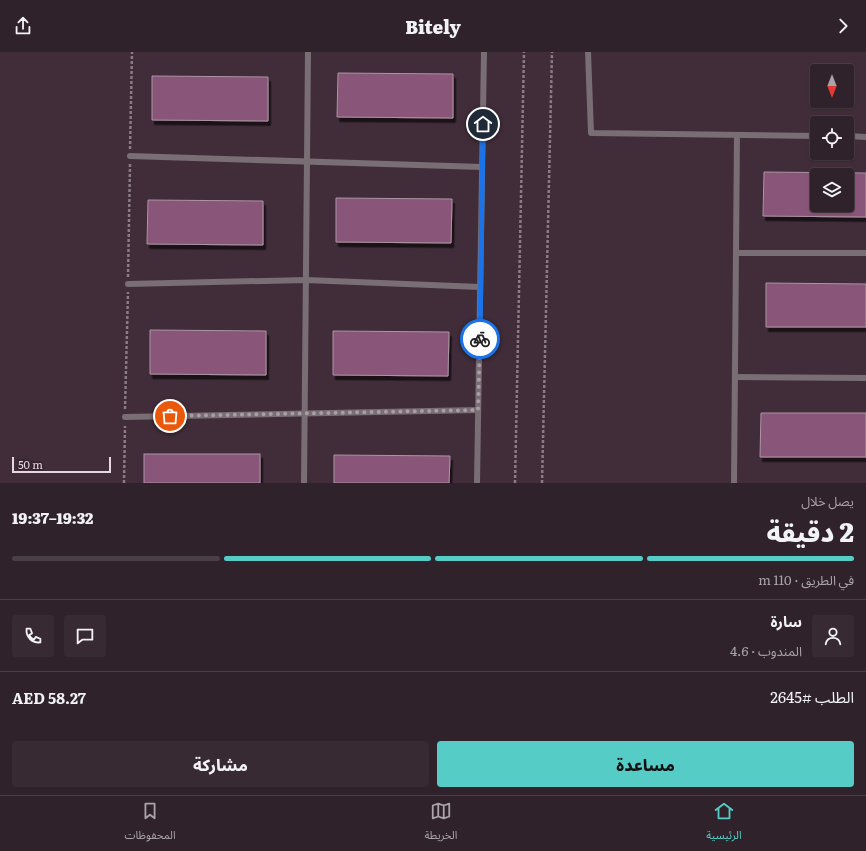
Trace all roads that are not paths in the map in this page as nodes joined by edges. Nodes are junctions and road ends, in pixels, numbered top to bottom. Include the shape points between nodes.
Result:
1 (308, 52) edge
2 (484, 52) edge
3 (588, 52) edge
4 (737, 135) junction
5 (810, 136) edge
6 (854, 136) edge
7 (866, 137) edge
8 (130, 156) road end
9 (307, 161) junction
10 (482, 167) junction
11 (736, 253) junction
12 (866, 253) edge
13 (306, 280) junction
14 (128, 284) road end
15 (480, 287) junction
16 (735, 377) junction
17 (866, 378) edge
18 (478, 410) junction
19 (305, 413) junction
20 (125, 417) road end
21 (304, 483) edge
22 (477, 483) edge
23 (734, 483) edge

1 - 9 lane
2 - 10 lane
3 - 4 lane via 591,133
4 - 5 lane
4 - 11 lane
6 - 7 lane
8 - 9 lane
9 - 10 lane
9 - 13 lane
10 - 15 lane
11 - 12 lane
11 - 16 lane
13 - 14 lane
13 - 15 lane
13 - 19 lane
15 - 18 lane
16 - 17 lane
16 - 23 lane
18 - 19 lane
18 - 22 lane
19 - 20 lane
19 - 21 lane

